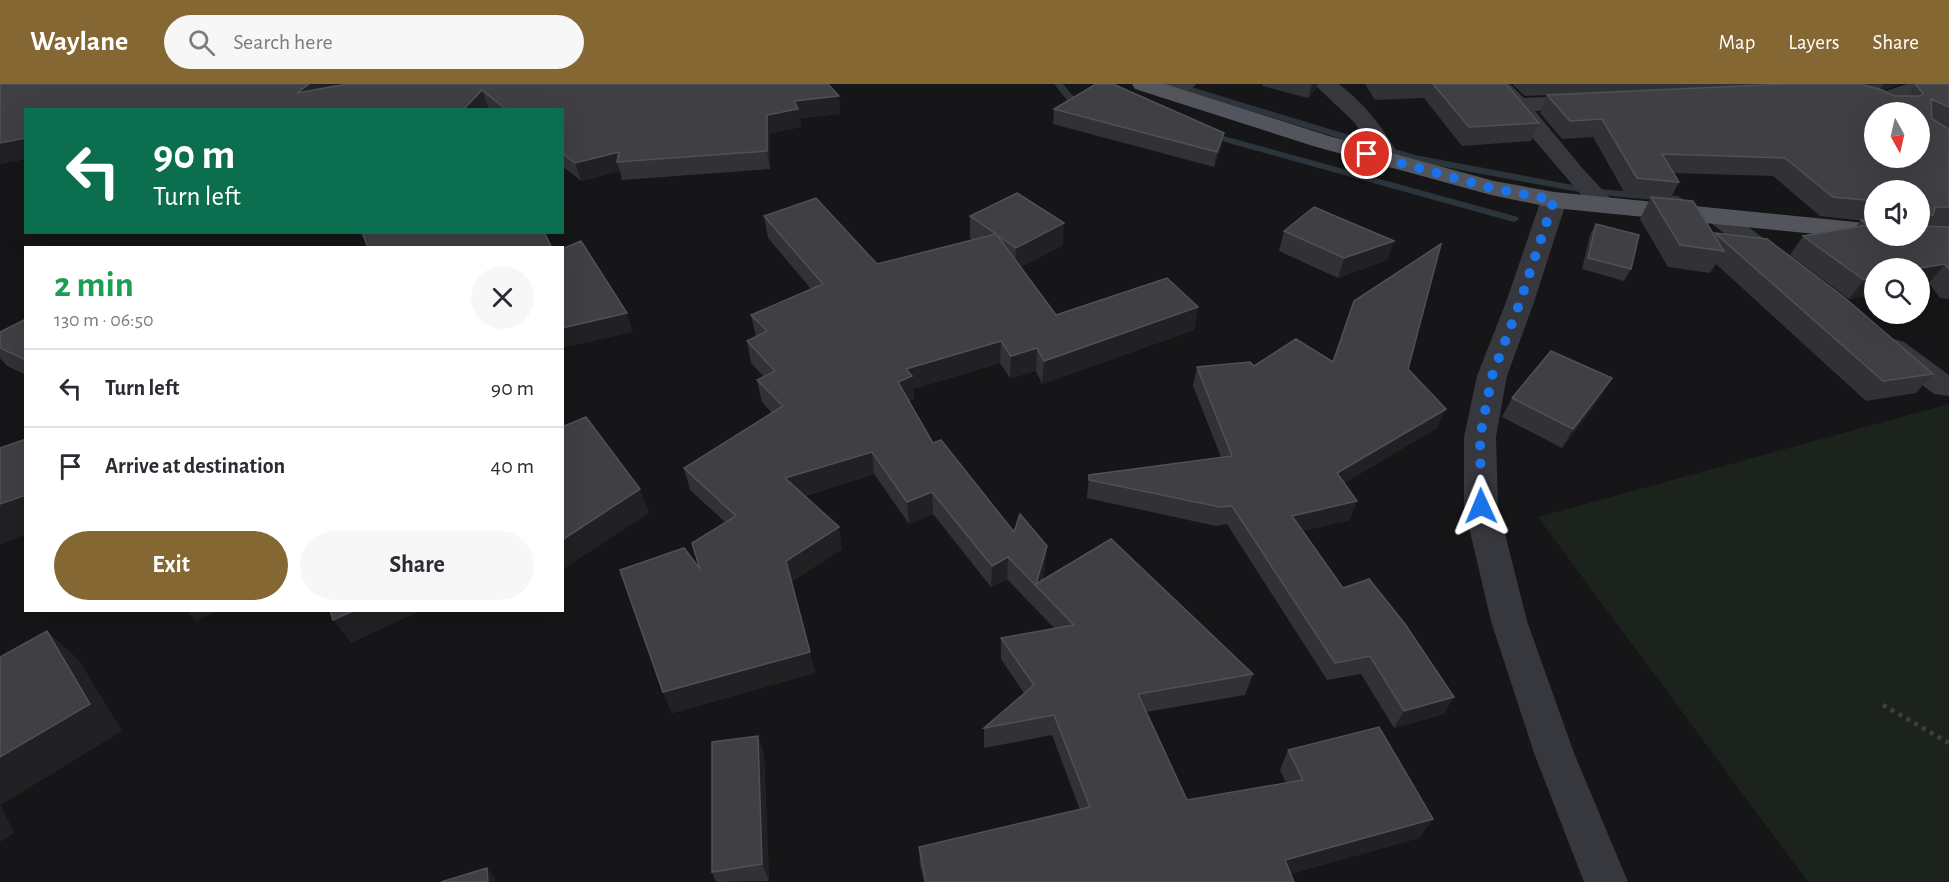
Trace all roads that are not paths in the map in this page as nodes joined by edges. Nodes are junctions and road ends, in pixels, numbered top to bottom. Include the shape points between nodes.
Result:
1 (1143, 84) edge
2 (1325, 84) edge
3 (1498, 84) edge
4 (1929, 84) edge
5 (1176, 88) edge
6 (1612, 101) edge
7 (1882, 102) edge
8 (1519, 105) junction
9 (1390, 161) junction
10 (1554, 200) junction
11 (1602, 204) junction
12 (1720, 218) junction
13 (1864, 231) edge
14 (1796, 276) edge
15 (1873, 333) edge
16 (1945, 387) dead end
17 (1606, 882) edge

1 - 5 main road
2 - 9 street via 1361,113 1375,130
3 - 8 street
4 - 7 street
5 - 9 main road
6 - 8 street
8 - 11 street
9 - 10 main road
10 - 11 main road
10 - 17 street via 1492,376 1480,437 1481,506 1509,621 1554,753
11 - 12 main road
12 - 13 main road
12 - 14 street
15 - 16 street

